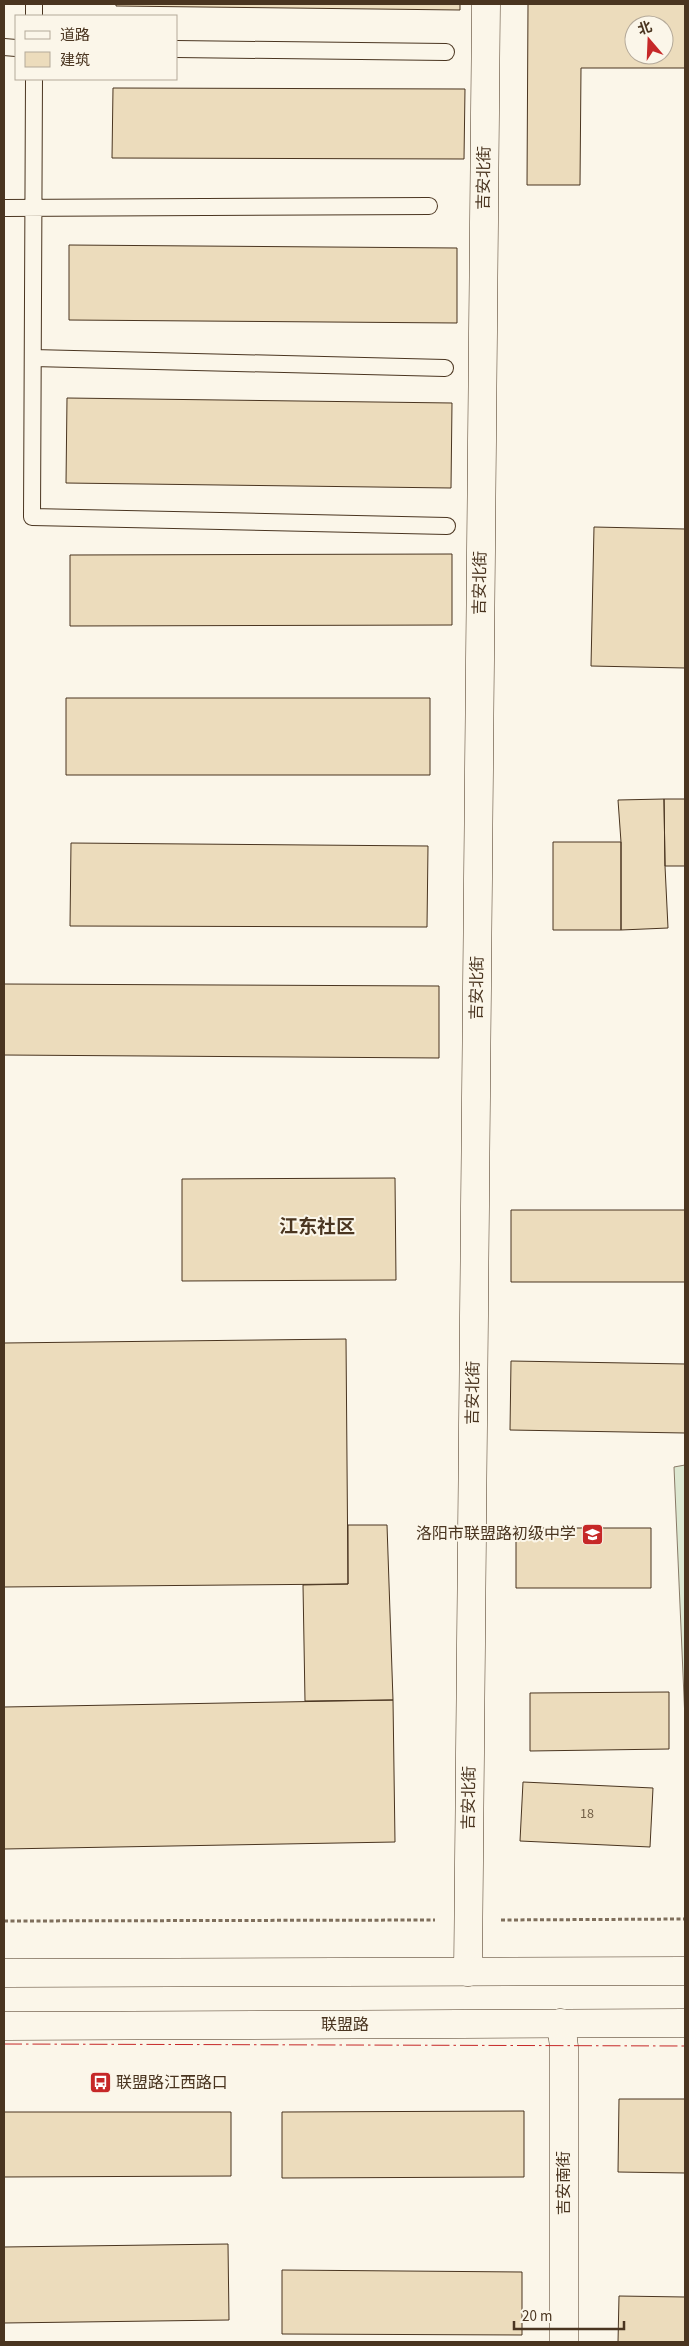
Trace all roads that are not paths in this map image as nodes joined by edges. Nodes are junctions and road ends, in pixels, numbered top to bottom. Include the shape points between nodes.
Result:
1 (486, 4) edge
2 (178, 49) edge
3 (446, 52) dead end
4 (34, 80) edge
5 (429, 206) dead end
6 (4, 208) edge
7 (33, 208) junction
8 (33, 358) junction
9 (445, 368) dead end
10 (447, 526) dead end
11 (685, 1971) edge
12 (468, 1972) junction
13 (4, 1973) edge
14 (561, 2023) junction
15 (685, 2023) edge
16 (4, 2026) edge
17 (564, 2342) edge

1 - 12 street, 吉安北街
2 - 3 lane
4 - 7 lane
5 - 7 lane
6 - 7 lane
7 - 8 lane
8 - 9 lane
8 - 10 lane via 32,517
11 - 12 street
12 - 13 street
14 - 15 street, 联盟路
14 - 16 street, 联盟路
14 - 17 street, 吉安南街 via 564,2047

